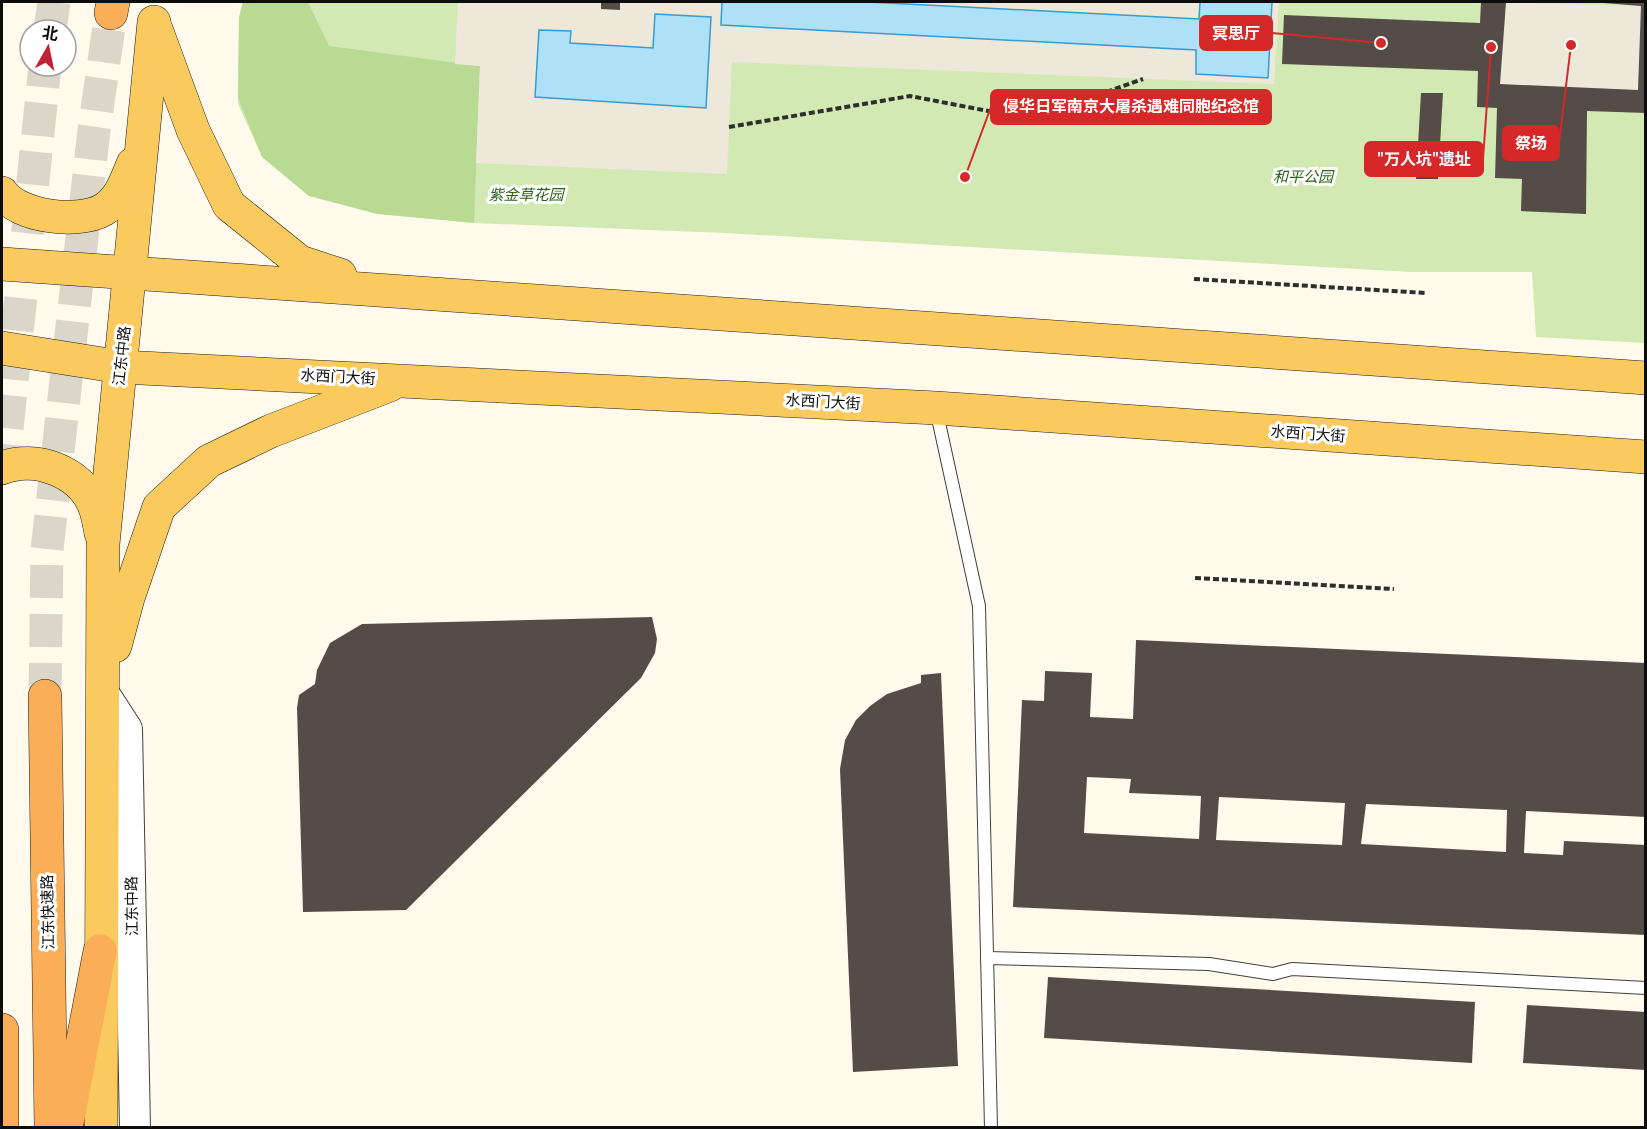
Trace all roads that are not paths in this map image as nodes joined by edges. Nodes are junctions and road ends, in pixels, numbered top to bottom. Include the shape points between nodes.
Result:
1 (142, 144) junction
2 (2, 193) edge
3 (2, 264) edge
4 (130, 273) junction
5 (377, 288) junction
6 (2, 348) edge
7 (121, 367) junction
8 (1646, 378) edge
9 (402, 380) junction
10 (936, 408) junction
11 (1646, 457) edge
12 (2, 468) edge
13 (103, 544) junction
14 (103, 692) junction
15 (45, 696) tunnel mouth
16 (100, 951) junction
17 (987, 958) junction
18 (1646, 988) edge
19 (2, 1030) edge
20 (2, 1128) edge
21 (51, 1128) edge
22 (66, 1128) edge
23 (101, 1128) edge
24 (135, 1128) edge
25 (991, 1128) edge

1 - 2 main road via 120,196 102,210 74,217 40,214 8,203
1 - 4 main road, 江东中路
1 - 5 main road, 江东中路 via 154,22 193,130 229,205 300,262
3 - 4 main road
4 - 5 main road
4 - 7 main road, 江东中路
5 - 8 main road
6 - 7 main road, 水西门大街
7 - 9 main road, 水西门大街
7 - 13 main road, 江东中路
9 - 10 main road, 水西门大街
9 - 14 main road via 271,431 209,461 159,507 128,598
10 - 11 main road, 水西门大街
10 - 17 lane via 979,606
12 - 13 main road via 13,463 50,465 73,478 94,504
13 - 14 main road, 江东中路
14 - 16 main road, 江东中路
14 - 24 street, 江东中路 via 128,729
15 - 21 highway, 江东快速路
16 - 22 highway
16 - 23 main road, 江东中路
17 - 18 lane via 1209,964 1273,974 1293,969
17 - 25 lane
19 - 20 highway

